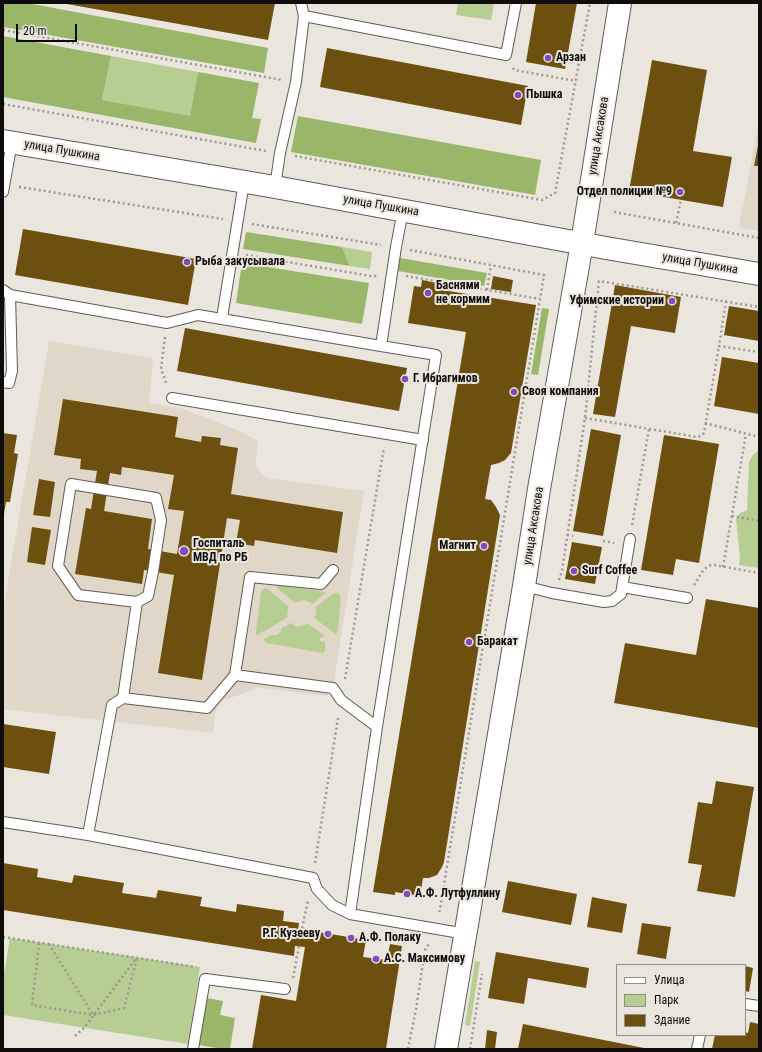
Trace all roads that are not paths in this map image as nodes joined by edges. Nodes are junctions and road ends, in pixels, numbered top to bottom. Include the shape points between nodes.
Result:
1 (301, 3) edge
2 (516, 3) edge
3 (620, 3) edge
4 (304, 16) junction
5 (7, 142) edge
6 (244, 182) junction
7 (275, 187) junction
8 (4, 188) edge
9 (403, 210) junction
10 (582, 243) junction
11 (759, 274) edge
12 (7, 292) edge
13 (222, 318) junction
14 (381, 346) junction
15 (3, 382) edge
16 (172, 398) road end
17 (423, 440) junction
18 (630, 539) road end
19 (333, 570) dead end
20 (524, 586) junction
21 (622, 587) junction
22 (687, 598) road end
23 (137, 602) junction
24 (235, 676) junction
25 (123, 698) junction
26 (377, 727) junction
27 (3, 822) edge
28 (88, 835) junction
29 (350, 914) junction
30 (466, 934) junction
31 (285, 989) dead end
32 (746, 1004) edge
33 (759, 1006) edge
34 (700, 1036) edge
35 (193, 1049) edge
36 (446, 1049) edge
37 (697, 1049) edge

1 - 4 lane
2 - 4 lane via 506,55
3 - 10 street, улица Аксакова
4 - 7 lane via 296,82
5 - 6 street, улица Пушкина
5 - 8 lane
6 - 7 street, улица Пушкина
6 - 13 lane
7 - 9 street, улица Пушкина
9 - 10 street, улица Пушкина
9 - 14 lane
10 - 11 street, улица Пушкина
10 - 20 street, улица Аксакова
12 - 13 lane via 167,323 198,315
12 - 15 lane via 12,371 9,383
13 - 14 lane
14 - 17 lane via 436,356
16 - 17 lane
17 - 26 lane
18 - 21 lane
19 - 24 lane via 321,584 250,577
20 - 21 lane via 608,602 621,594
20 - 30 street, улица Аксакова
21 - 22 lane
23 - 23 lane via 78,595 58,566 71,484 156,498 161,520 153,572 148,596
23 - 25 lane
24 - 25 lane via 207,708
24 - 26 lane via 333,688 341,700
25 - 28 lane via 112,705
26 - 29 lane
27 - 28 lane
28 - 29 lane via 313,878 317,889 332,905
29 - 30 lane
30 - 36 street, улица Аксакова
31 - 35 lane via 205,978
32 - 33 lane
34 - 37 lane

